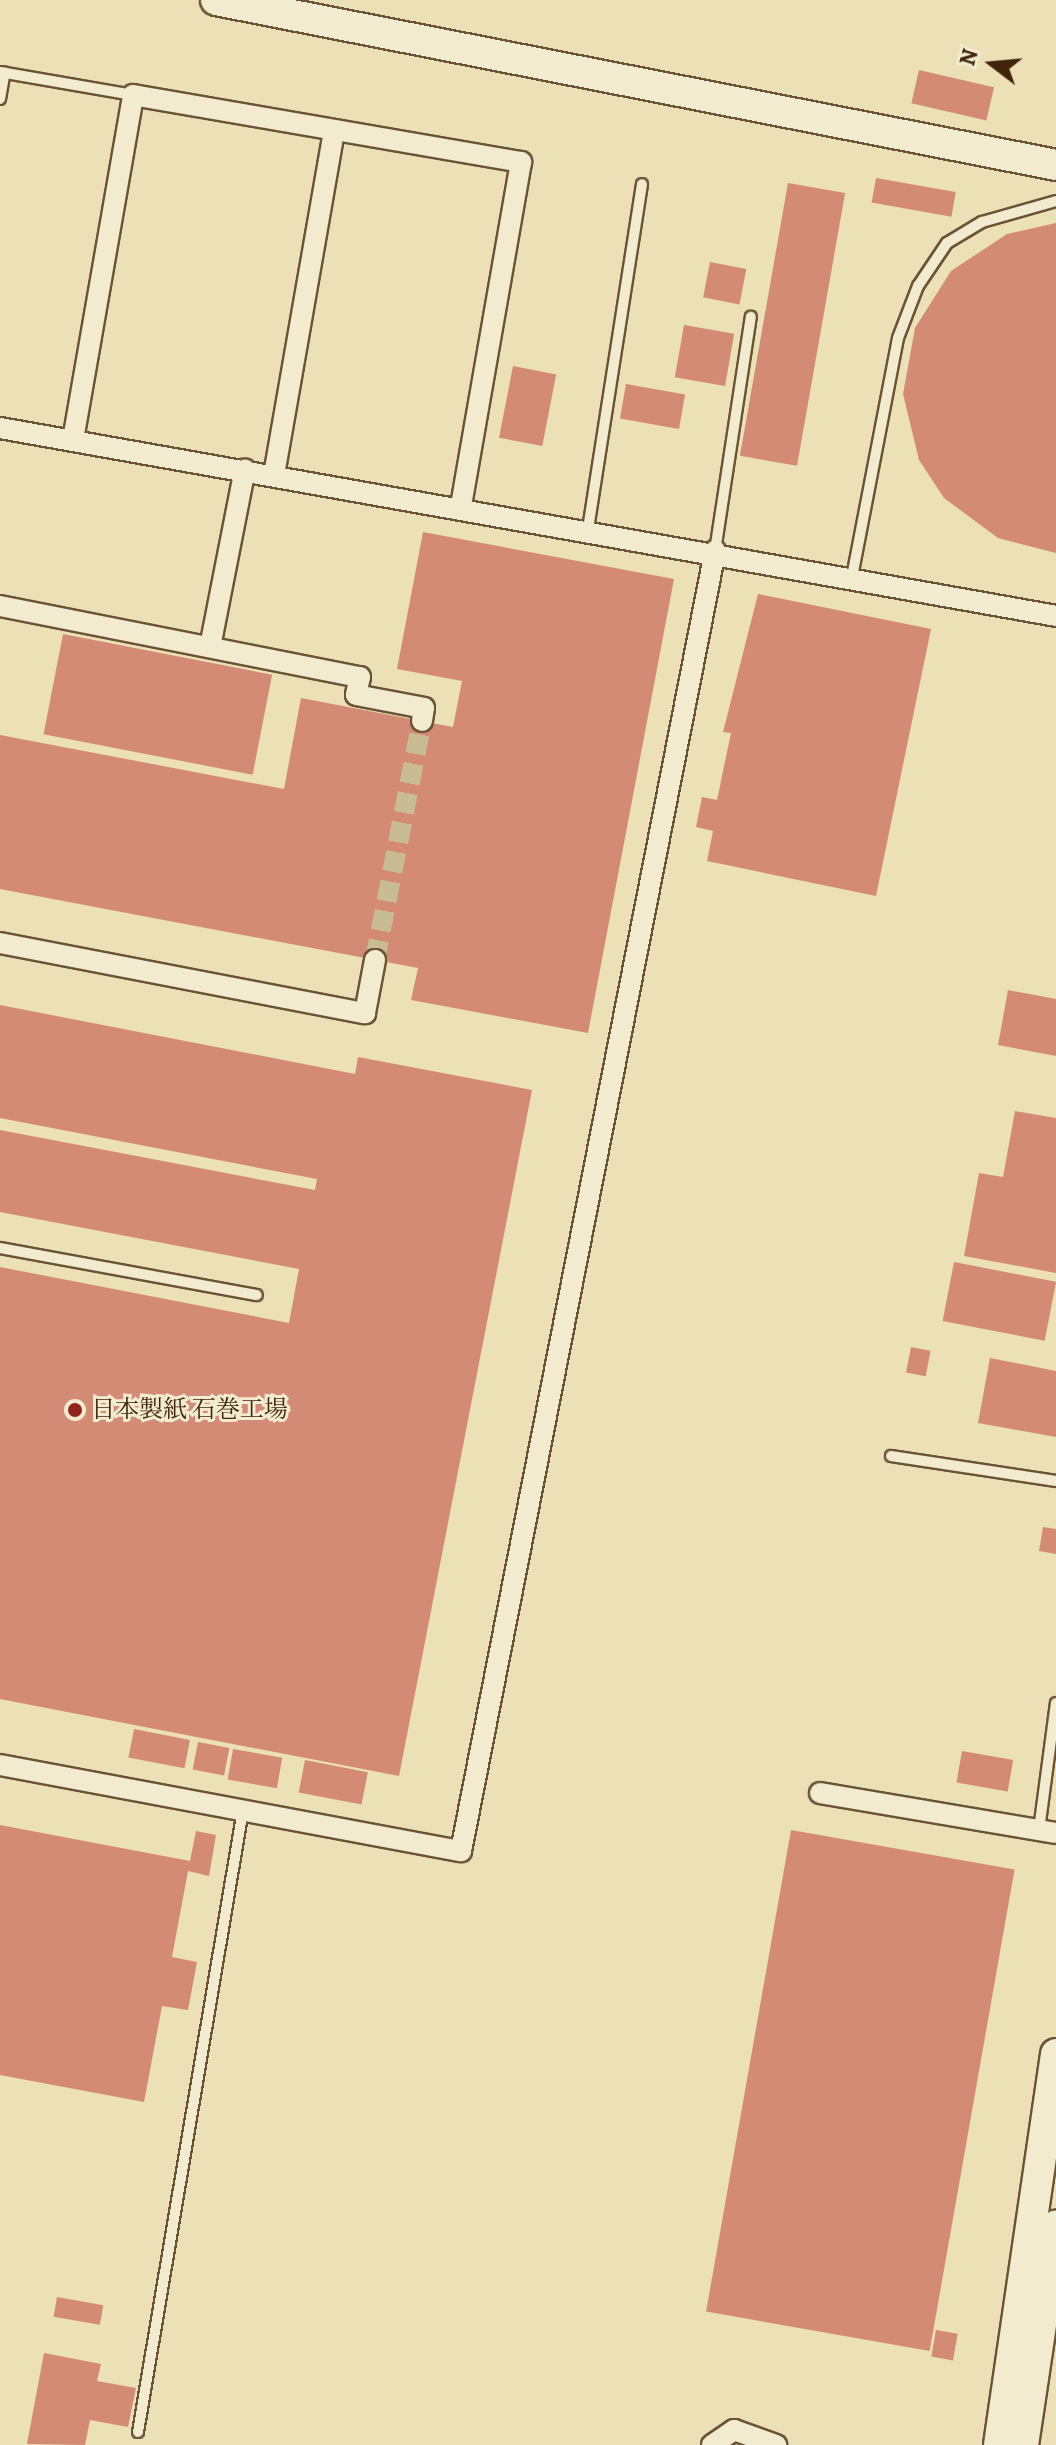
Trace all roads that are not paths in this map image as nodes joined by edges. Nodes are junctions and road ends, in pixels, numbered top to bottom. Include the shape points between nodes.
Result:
1 (216, 0) edge
2 (2, 72) edge
3 (133, 95) junction
4 (0, 99) edge
5 (334, 130) junction
6 (1056, 165) edge
7 (642, 184) dead end
8 (1056, 201) edge
9 (751, 317) dead end
10 (0, 428) edge
11 (73, 440) junction
12 (245, 469) junction
13 (274, 475) junction
14 (461, 507) junction
15 (588, 529) junction
16 (715, 551) junction
17 (852, 577) junction
18 (0, 606) edge
19 (1056, 616) edge
20 (210, 647) junction
21 (422, 721) dead end
22 (0, 943) edge
23 (375, 960) tunnel mouth
24 (0, 1248) edge
25 (257, 1295) dead end
26 (891, 1456) dead end
27 (1056, 1481) edge
28 (1056, 1703) edge
29 (0, 1765) edge
30 (820, 1793) dead end
31 (243, 1810) junction
32 (1047, 1831) edge
33 (1056, 2054) edge
34 (1056, 2225) edge
35 (138, 2432) dead end
36 (712, 2445) edge
37 (776, 2445) edge
38 (999, 2445) edge
39 (1023, 2445) edge

1 - 6 street
2 - 3 lane
2 - 4 lane
3 - 5 street
3 - 11 street
5 - 13 street
5 - 14 street via 521,162
7 - 15 lane
8 - 17 lane via 1032,202 947,243 918,286 898,338
9 - 16 lane
10 - 11 street
11 - 12 street
12 - 13 street
12 - 20 street
13 - 14 street
14 - 15 street
15 - 16 street
16 - 17 street
16 - 31 street via 461,1851
17 - 19 street
18 - 20 street
20 - 21 street via 360,677 356,695 424,708
22 - 23 street via 365,1013
24 - 25 lane
26 - 27 lane
28 - 32 lane
29 - 31 street
30 - 32 street
31 - 35 lane
33 - 38 street
34 - 39 street
36 - 37 street via 734,2430

